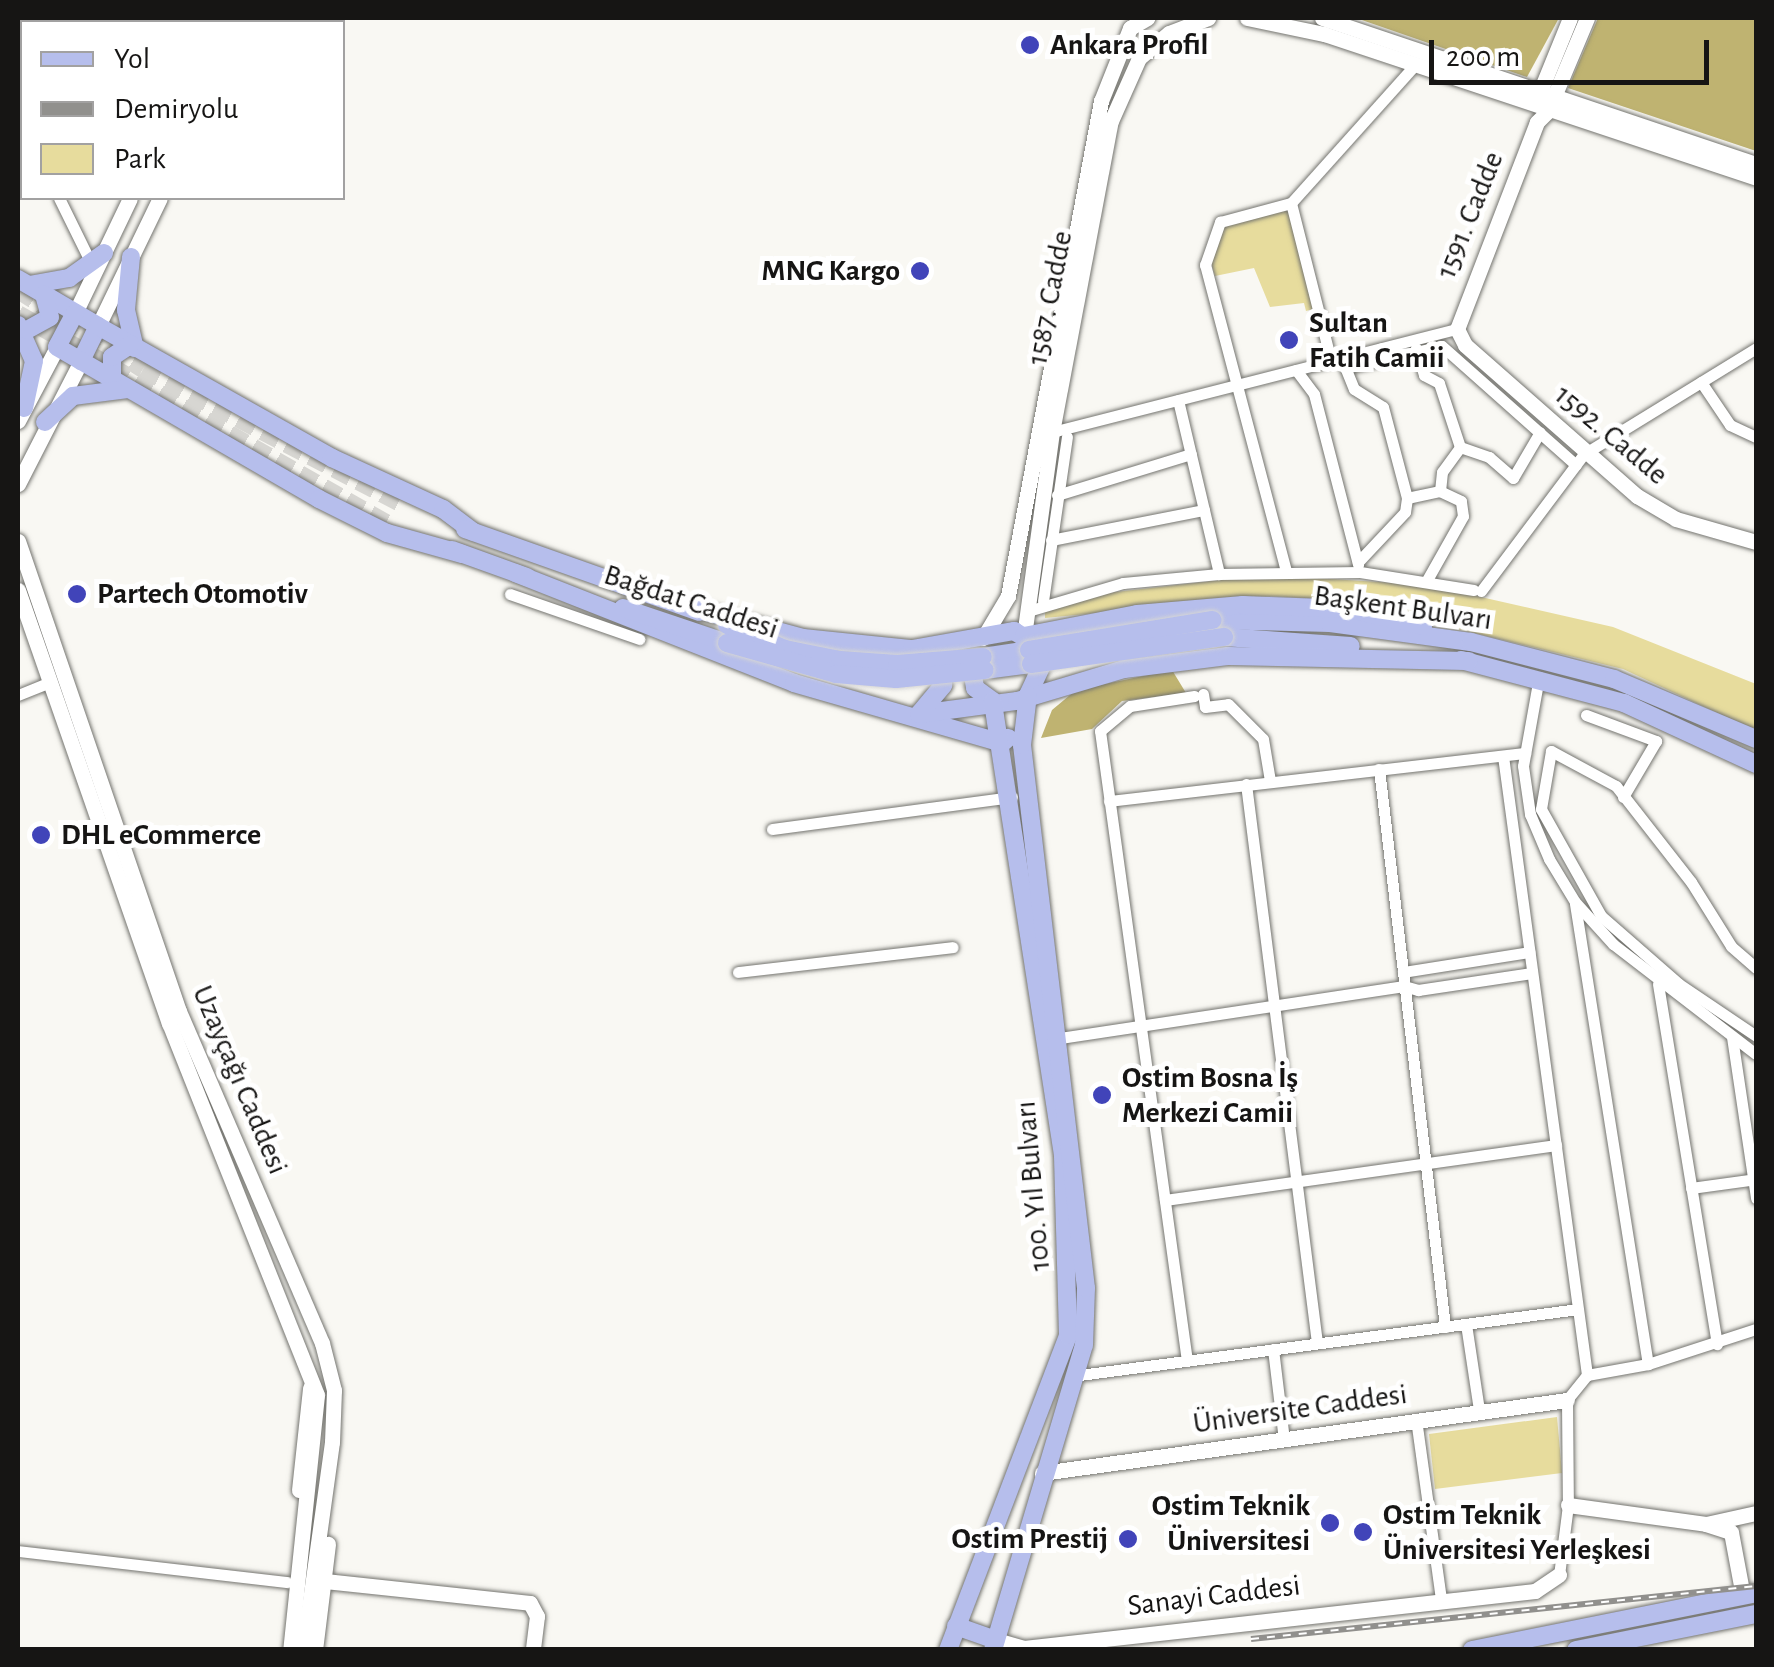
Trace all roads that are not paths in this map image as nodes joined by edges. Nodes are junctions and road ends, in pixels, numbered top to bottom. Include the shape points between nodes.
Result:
1 (1116, 18) edge
2 (1208, 18) edge
3 (1247, 18) edge
4 (1322, 18) edge
5 (1570, 18) edge
6 (1587, 18) edge
7 (1136, 24) edge
8 (1154, 44) junction
9 (1414, 65) junction
10 (1544, 109) junction
11 (1756, 164) edge
12 (1756, 178) edge
13 (60, 200) edge
14 (129, 200) edge
15 (159, 200) edge
16 (1291, 203) junction
17 (132, 256) junction
18 (98, 258) junction
19 (30, 286) edge
20 (75, 313) junction
21 (21, 326) edge
22 (98, 326) junction
23 (1457, 329) junction
24 (132, 346) junction
25 (57, 347) junction
26 (1416, 348) junction
27 (1756, 348) edge
28 (80, 361) junction
29 (1339, 362) junction
30 (1296, 370) junction
31 (41, 377) junction
32 (112, 379) junction
33 (1701, 382) junction
34 (1238, 384) junction
35 (64, 389) junction
36 (128, 389) junction
37 (1178, 400) junction
38 (21, 414) edge
39 (46, 422) junction
40 (1540, 432) junction
41 (1060, 435) junction
42 (1756, 437) edge
43 (1460, 447) junction
44 (1191, 454) junction
45 (1580, 460) junction
46 (18, 484) edge
47 (1440, 491) junction
48 (1057, 495) junction
49 (1407, 498) junction
50 (400, 503) tunnel mouth
51 (1204, 510) junction
52 (390, 525) tunnel mouth
53 (473, 532) junction
54 (1050, 540) junction
55 (18, 542) edge
56 (1756, 542) edge
57 (462, 554) junction
58 (1359, 567) junction
59 (1286, 571) junction
60 (515, 573) junction
61 (1219, 574) junction
62 (1428, 580) junction
63 (18, 590) edge
64 (510, 594) dead end
65 (1043, 602) junction
66 (692, 608) junction
67 (1028, 611) junction
68 (1076, 625) junction
69 (727, 634) junction
70 (983, 638) junction
71 (639, 639) dead end
72 (919, 648) junction
73 (1028, 650) junction
74 (1470, 652) junction
75 (1124, 669) junction
76 (1539, 678) junction
77 (50, 682) junction
78 (18, 696) edge
79 (1028, 696) junction
80 (992, 701) junction
81 (919, 714) junction
82 (1586, 716) dead end
83 (1756, 739) edge
84 (1002, 743) junction
85 (1022, 745) junction
86 (1525, 753) junction
87 (1503, 756) junction
88 (1756, 764) edge
89 (1379, 769) junction
90 (1270, 781) junction
91 (1246, 784) junction
92 (1012, 797) junction
93 (1623, 797) junction
94 (1109, 801) junction
95 (772, 830) dead end
96 (1575, 902) junction
97 (953, 947) dead end
98 (1529, 952) junction
99 (1756, 968) edge
100 (738, 972) dead end
101 (1402, 972) junction
102 (1532, 974) junction
103 (1658, 984) junction
104 (1404, 986) junction
105 (1274, 1006) junction
106 (1140, 1026) junction
107 (1756, 1036) edge
108 (1732, 1037) junction
109 (1060, 1038) junction
110 (1756, 1054) edge
111 (1556, 1146) junction
112 (1425, 1164) junction
113 (1755, 1179) edge
114 (1296, 1182) junction
115 (1692, 1188) junction
116 (1756, 1198) edge
117 (1165, 1200) junction
118 (1578, 1309) junction
119 (1466, 1324) junction
120 (1445, 1327) junction
121 (1756, 1330) edge
122 (1317, 1344) junction
123 (1717, 1344) junction
124 (1274, 1349) junction
125 (1187, 1360) junction
126 (1648, 1364) junction
127 (1587, 1375) junction
128 (1072, 1376) junction
129 (310, 1384) junction
130 (1566, 1400) junction
131 (1479, 1410) junction
132 (1416, 1419) junction
133 (1284, 1440) junction
134 (329, 1470) junction
135 (1042, 1473) junction
136 (1568, 1506) junction
137 (1756, 1513) edge
138 (1706, 1524) junction
139 (18, 1551) edge
140 (1559, 1576) joint
141 (325, 1581) junction
142 (288, 1582) junction
143 (1750, 1595) edge
144 (1441, 1600) junction
145 (1756, 1614) edge
146 (956, 1626) junction
147 (1552, 1642) edge
148 (995, 1644) edge
149 (280, 1650) edge
150 (290, 1650) edge
151 (304, 1650) edge
152 (315, 1650) edge
153 (534, 1650) edge
154 (938, 1650) edge
155 (948, 1650) edge
156 (1472, 1650) edge
157 (1576, 1650) edge

1 - 7 main road
2 - 8 main road
3 - 9 main road via 1324,34
4 - 10 main road
5 - 10 main road
6 - 10 main road
7 - 8 main road via 1156,28
7 - 8 main road via 1134,48
7 - 70 main road, 1587. Cadde via 1098,117 1008,596
8 - 41 main road, 1587. Cadde via 1132,67 1112,122
9 - 10 main road
9 - 16 street
10 - 11 main road
10 - 12 main road
10 - 23 main road, 1591. Cadde
13 - 18 street
14 - 18 main road
15 - 17 main road
16 - 29 street
16 - 34 street via 1220,222 1206,265
17 - 22 main road
17 - 24 main road via 126,310
18 - 19 main road via 55,284
18 - 20 main road
19 - 20 main road
19 - 21 main road via 50,316
20 - 22 main road
20 - 25 main road
21 - 25 main road
21 - 38 main road via 34,362
22 - 24 main road
22 - 28 main road
23 - 29 street
23 - 45 main road, 1592. Cadde via 1465,345
24 - 32 main road via 112,356
24 - 53 main road via 332,458 443,509
25 - 28 main road
25 - 31 main road
26 - 29 street
26 - 40 street via 1447,348
26 - 43 street via 1424,375 1439,383
27 - 33 street
28 - 32 main road
28 - 35 main road
29 - 30 street
29 - 49 street via 1354,389 1382,407
30 - 34 street
30 - 58 street via 1314,394
31 - 35 main road via 58,373
31 - 38 main road
32 - 36 main road
33 - 42 street via 1730,425
33 - 45 street
34 - 37 street
34 - 59 street
35 - 39 main road
36 - 39 main road via 73,396
36 - 57 main road via 386,533
37 - 41 street
37 - 44 street
39 - 46 main road
40 - 43 street via 1512,478 1489,458
40 - 45 street
41 - 48 street
41 - 67 main road, 1587. Cadde
43 - 47 street via 1442,472
44 - 48 street
44 - 51 street
45 - 56 main road, 1592. Cadde via 1670,517
45 - 62 street via 1477,590
47 - 49 street
47 - 62 street via 1460,502 1463,516
48 - 54 street
49 - 58 street via 1406,512
50 - 53 main road, Bağdat Caddesi
51 - 54 street
51 - 61 street
52 - 57 main road, Bağdat Caddesi
53 - 66 main road, Bağdat Caddesi
54 - 65 street
55 - 134 main road, Uzayçağı Caddesi via 179,1011 322,1344 334,1390
57 - 60 main road, Bağdat Caddesi
58 - 59 street
58 - 62 street
59 - 61 street
60 - 69 main road, Bağdat Caddesi
60 - 81 main road via 794,683
61 - 65 street via 1123,582
63 - 77 main road, Uzayçağı Caddesi
64 - 71 street
65 - 67 street
66 - 69 main road, Bağdat Caddesi
66 - 72 main road via 815,640
67 - 73 main road, 1587. Cadde
68 - 73 main road
68 - 74 main road via 1137,614 1298,604 1412,622
68 - 75 main road via 1060,650 1072,663
69 - 73 main road, Bağdat Caddesi, bridge via 836,674 896,679
70 - 72 main road
70 - 73 main road via 1003,630
70 - 80 main road via 970,656 970,678
72 - 81 main road via 943,666 943,685
73 - 74 main road, Başkent Bulvarı, bridge via 1224,637
73 - 74 main road, Başkent Bulvarı, bridge via 1213,620 1330,623
73 - 79 main road via 1042,664
74 - 75 main road via 1228,656
74 - 76 main road, Başkent Bulvarı
74 - 83 main road, Başkent Bulvarı via 1614,680
75 - 79 main road
76 - 86 street
76 - 88 main road, Başkent Bulvarı via 1624,703
77 - 78 street
77 - 129 main road, Uzayçağı Caddesi via 169,1023 304,1350
79 - 80 main road
79 - 85 main road, 100. Yıl Bulvarı
80 - 81 main road
80 - 84 main road, 100. Yıl Bulvarı
81 - 84 main road
82 - 93 street via 1656,740
84 - 85 main road via 1010,737
84 - 92 main road, 100. Yıl Bulvarı
85 - 109 main road, 100. Yıl Bulvarı
86 - 87 street
86 - 96 street via 1530,814
87 - 89 street
87 - 98 street
89 - 90 street
89 - 101 street
90 - 91 street
90 - 94 street via 1262,739 1228,704 1205,707 1198,695 1130,706 1107,719 1100,731
91 - 94 street
91 - 105 street
92 - 95 street
92 - 146 main road, 100. Yıl Bulvarı via 1063,1154 1068,1334
93 - 99 street via 1736,952
93 - 107 street via 1616,786 1551,751 1541,809 1602,916 1679,984
94 - 106 street
96 - 103 street
96 - 126 street
97 - 100 street
98 - 101 street
98 - 102 street
101 - 104 street
102 - 104 street via 1418,990
102 - 111 street
103 - 108 street
103 - 115 street
104 - 105 street
104 - 112 street
105 - 106 street
105 - 114 street
106 - 109 street
106 - 117 street
108 - 110 street
108 - 113 street
109 - 128 main road, 100. Yıl Bulvarı via 1086,1288 1084,1345
111 - 112 street
111 - 118 street
112 - 114 street
112 - 120 street
113 - 115 street
113 - 116 street
114 - 117 street
114 - 122 street
115 - 123 street
117 - 125 street
118 - 119 street
118 - 127 street
119 - 120 street
119 - 131 street
120 - 122 street
121 - 123 street
122 - 124 street
123 - 126 street
124 - 125 street
124 - 133 street
125 - 128 street
126 - 127 street
127 - 130 street
128 - 135 main road, 100. Yıl Bulvarı
129 - 142 main road
129 - 150 main road, Uzayçağı Caddesi via 317,1395 315,1444
130 - 131 main road, Üniversite Caddesi
130 - 136 street
131 - 132 main road, Üniversite Caddesi
132 - 133 main road, Üniversite Caddesi
132 - 144 street
133 - 135 main road, Üniversite Caddesi
134 - 141 main road
134 - 151 main road, Uzayçağı Caddesi
135 - 148 main road, 100. Yıl Bulvarı
136 - 138 main road
136 - 140 street
137 - 138 main road
138 - 143 main road via 1731,1532
139 - 142 street
140 - 144 main road, Sanayi Caddesi via 1536,1591
141 - 152 main road
141 - 153 main road via 530,1603 537,1616
142 - 149 main road
143 - 147 main road
144 - 148 main road, Sanayi Caddesi via 1024,1648
145 - 157 main road
146 - 148 main road
146 - 154 main road
146 - 155 main road, 100. Yıl Bulvarı
147 - 156 main road

